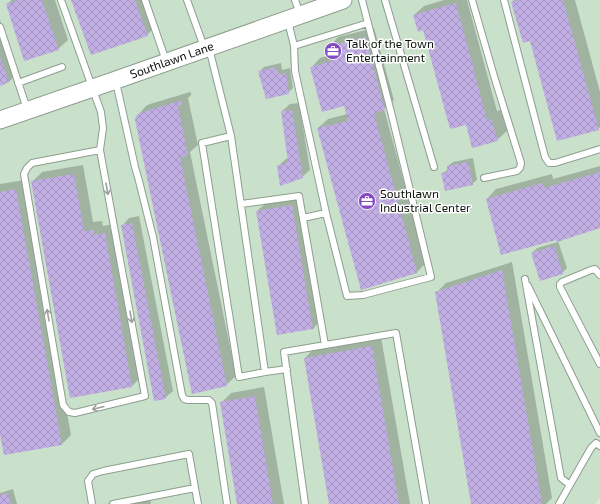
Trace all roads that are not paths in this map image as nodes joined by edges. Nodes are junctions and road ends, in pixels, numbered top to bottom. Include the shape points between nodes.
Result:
1 (60, 0) edge
2 (145, 0) edge
3 (187, 0) edge
4 (343, 0) edge
5 (362, 0) edge
6 (385, 0) edge
7 (472, 0) edge
8 (504, 0) edge
9 (295, 12) edge
10 (368, 23) junction
11 (0, 27) edge
12 (294, 46) junction
13 (206, 48) junction
14 (167, 62) junction
15 (62, 67) dead end
16 (116, 80) junction
17 (18, 82) junction
18 (93, 88) junction
19 (27, 111) junction
20 (0, 120) edge
21 (231, 136) junction
22 (600, 149) edge
23 (100, 150) junction
24 (434, 166) dead end
25 (484, 178) dead end
26 (241, 204) junction
27 (326, 213) junction
28 (303, 218) junction
29 (600, 275) edge
30 (325, 345) junction
31 (600, 364) edge
32 (287, 369) junction
33 (265, 372) junction
34 (600, 433) edge
35 (599, 442) edge
36 (570, 486) junction
37 (195, 488) junction
38 (92, 504) edge
39 (113, 504) edge
40 (198, 504) edge
41 (227, 504) edge
42 (305, 504) edge
43 (426, 504) edge
44 (559, 504) edge

1 - 18 lane
2 - 14 lane
3 - 13 lane
4 - 9 street, Southlawn Lane
5 - 10 lane
6 - 24 lane
7 - 25 lane via 521,162 517,171
8 - 22 lane via 549,163
9 - 12 lane
9 - 13 street, Southlawn Lane
10 - 12 lane
10 - 27 lane via 431,276 363,295 347,296
11 - 17 lane
12 - 27 lane via 295,71
13 - 14 street, Southlawn Lane
13 - 21 lane
14 - 16 street, Southlawn Lane
15 - 17 lane
16 - 18 street, Southlawn Lane
16 - 41 lane via 152,237 182,395 184,399 209,400 212,403
17 - 19 lane
18 - 19 street, Southlawn Lane
18 - 23 lane via 103,128
19 - 20 street, Southlawn Lane
21 - 26 lane
21 - 33 lane via 202,143 239,376
23 -> 23 lane via 145,396 76,413 69,412 63,405 24,174 32,163
26 - 28 lane via 299,196
26 - 33 lane
27 - 28 lane
28 - 30 lane
29 - 31 lane via 595,269 591,270 562,282 560,287
30 - 32 lane via 284,352
30 - 43 lane via 396,333
32 - 33 lane
32 - 42 lane
34 - 36 lane via 525,279 561,478
35 - 36 lane via 591,448
36 - 44 lane
37 - 38 lane via 189,454 93,474 88,481
37 - 39 lane
37 - 40 lane

